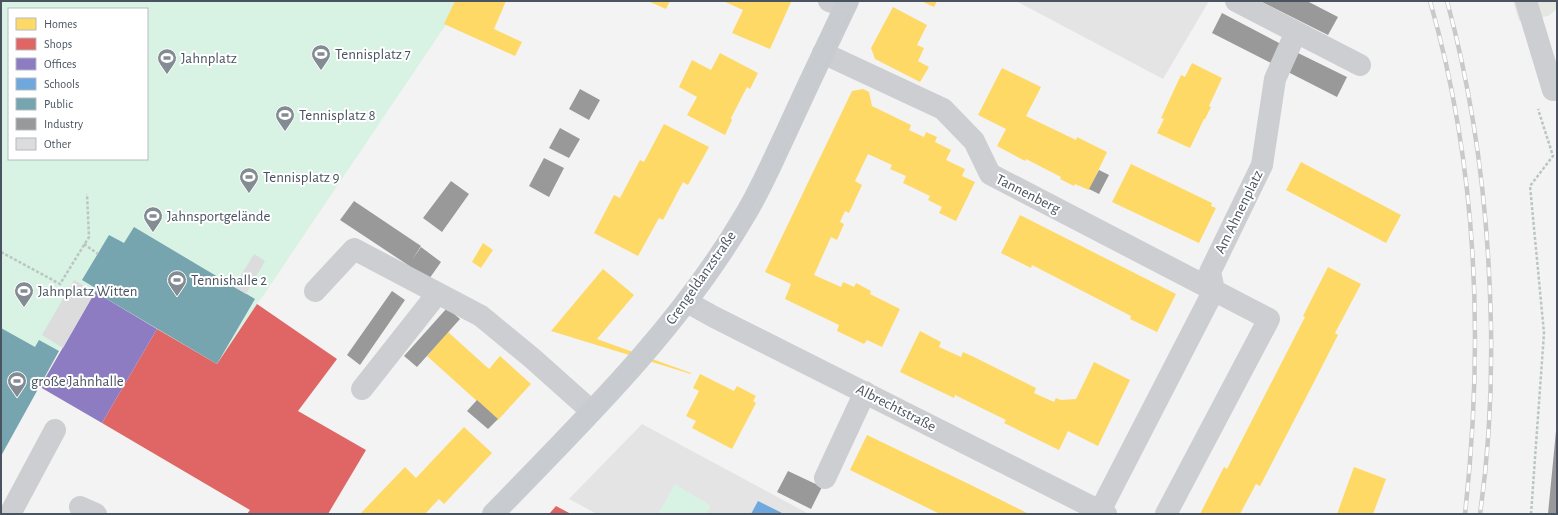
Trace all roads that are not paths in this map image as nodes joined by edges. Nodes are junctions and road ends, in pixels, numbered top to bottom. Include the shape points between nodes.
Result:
1 (1236, 1) edge
2 (1526, 1) edge
3 (841, 3) edge
4 (1296, 32) junction
5 (823, 53) junction
6 (1360, 65) dead end
7 (1553, 90) dead end
8 (1214, 290) junction
9 (315, 291) dead end
10 (438, 294) junction
11 (687, 302) junction
12 (362, 388) dead end
13 (865, 392) junction
14 (591, 412) junction
15 (55, 430) dead end
16 (826, 478) dead end
17 (1103, 512) edge
18 (10, 514) edge
19 (493, 514) edge
20 (1166, 514) edge

1 - 4 street
2 - 7 street
3 - 5 main road, Crengeldanzstraße
4 - 6 street
4 - 8 street, Am Ahnenplatz via 1275,79 1262,165 1210,272
5 - 8 street, Tannenberg via 943,109 974,141 990,174
5 - 11 main road, Crengeldanzstraße via 746,214
8 - 17 street
8 - 20 street, Tannenberg via 1269,319
9 - 10 street via 354,249
10 - 12 street
10 - 14 street via 481,316
11 - 13 street, Albrechtstraße
11 - 14 main road, Crengeldanzstraße
13 - 16 street
13 - 17 street, Albrechtstraße
14 - 19 main road, Crengeldanzstraße
15 - 18 street

